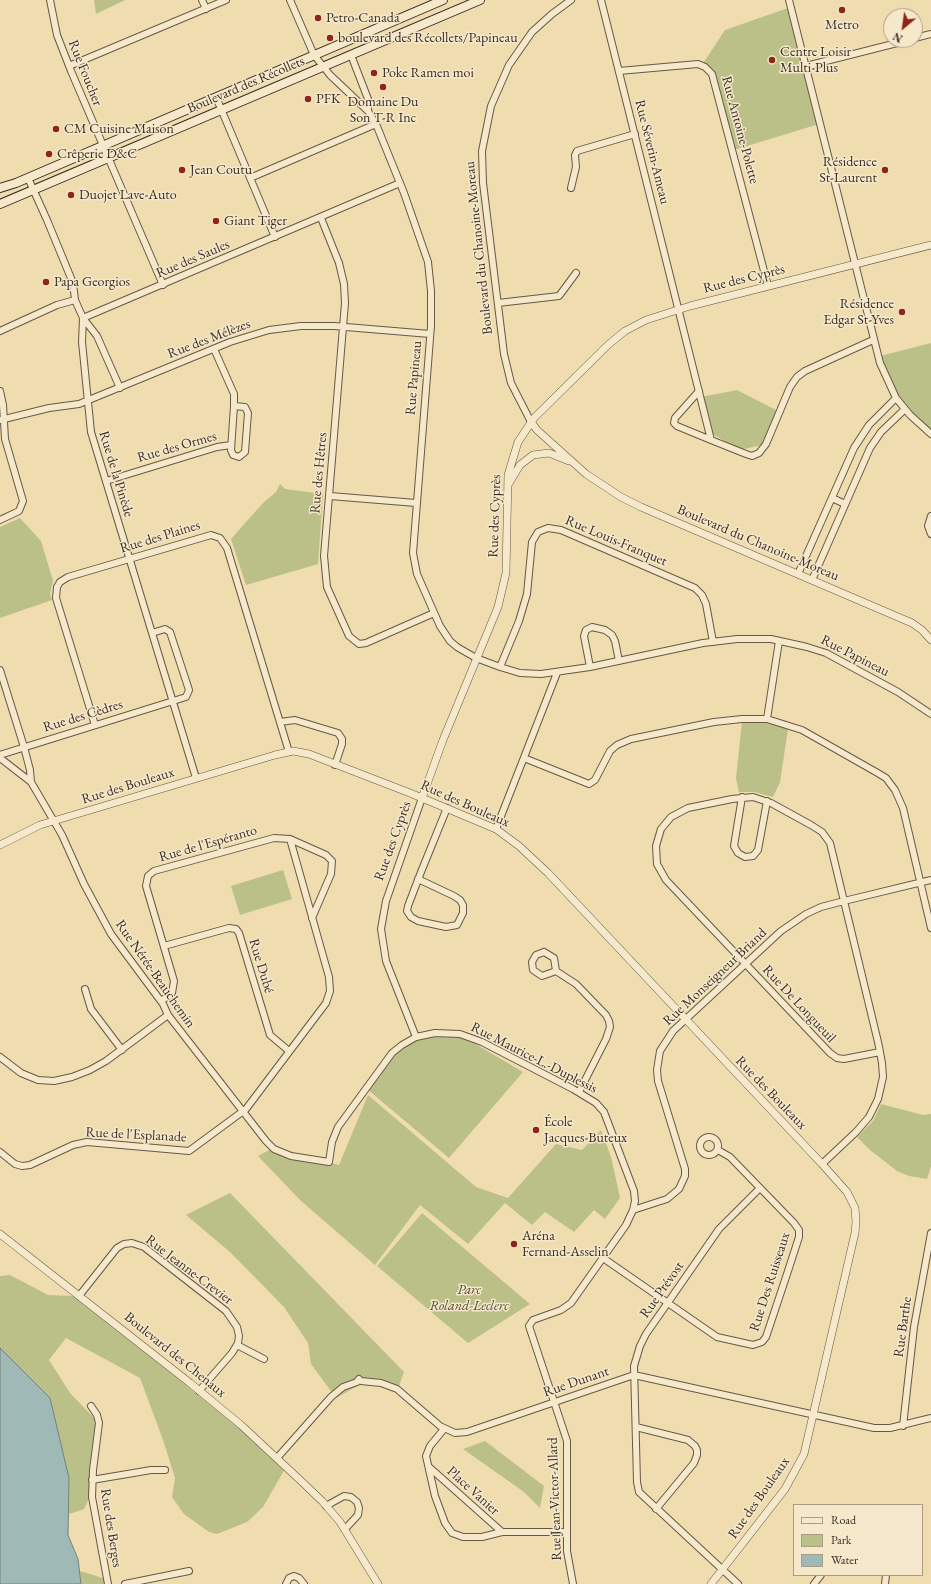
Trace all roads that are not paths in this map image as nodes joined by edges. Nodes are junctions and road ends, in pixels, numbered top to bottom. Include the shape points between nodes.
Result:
1 (50, 0) edge
2 (202, 0) edge
3 (226, 0) edge
4 (290, 0) edge
5 (443, 0) edge
6 (480, 0) edge
7 (571, 0) edge
8 (601, 0) edge
9 (789, 0) edge
10 (206, 9) junction
11 (883, 47) edge
12 (314, 55) junction
13 (351, 55) junction
14 (69, 66) junction
15 (806, 66) junction
16 (323, 67) junction
17 (619, 71) junction
18 (216, 97) junction
19 (221, 110) junction
20 (368, 111) junction
21 (376, 124) junction
22 (635, 134) junction
23 (102, 146) junction
24 (109, 158) junction
25 (28, 178) junction
26 (250, 178) junction
27 (400, 183) junction
28 (0, 188) edge
29 (571, 188) dead end
30 (33, 190) junction
31 (0, 204) edge
32 (321, 218) junction
33 (275, 237) junction
34 (931, 245) edge
35 (855, 265) junction
36 (576, 273) dead end
37 (162, 284) junction
38 (768, 286) junction
39 (75, 300) junction
40 (498, 303) junction
41 (679, 309) junction
42 (84, 318) junction
43 (344, 327) junction
44 (0, 331) edge
45 (430, 334) junction
46 (873, 340) junction
47 (214, 348) junction
48 (120, 388) junction
49 (699, 390) junction
50 (0, 391) edge
51 (896, 398) junction
52 (87, 402) junction
53 (234, 406) junction
54 (905, 409) junction
55 (2, 420) edge
56 (530, 422) junction
57 (0, 426) edge
58 (931, 434) edge
59 (711, 440) junction
60 (231, 445) junction
61 (576, 464) junction
62 (106, 481) junction
63 (506, 488) junction
64 (330, 496) junction
65 (832, 498) junction
66 (416, 504) junction
67 (845, 504) junction
68 (931, 516) edge
69 (0, 520) edge
70 (931, 534) edge
71 (130, 559) junction
72 (798, 574) junction
73 (812, 580) junction
74 (434, 613) junction
75 (152, 633) junction
76 (931, 640) edge
77 (779, 641) junction
78 (713, 642) junction
79 (476, 658) junction
80 (619, 660) junction
81 (500, 667) junction
82 (590, 667) junction
83 (0, 670) edge
84 (557, 673) junction
85 (173, 702) junction
86 (931, 714) edge
87 (767, 719) junction
88 (280, 722) junction
89 (95, 725) junction
90 (24, 747) junction
91 (289, 752) junction
92 (0, 756) edge
93 (524, 758) junction
94 (335, 764) junction
95 (196, 778) junction
96 (31, 782) junction
97 (742, 797) junction
98 (422, 798) junction
99 (767, 801) junction
100 (447, 808) junction
101 (54, 822) junction
102 (496, 829) junction
103 (290, 839) junction
104 (0, 845) edge
105 (418, 879) junction
106 (931, 880) edge
107 (920, 882) junction
108 (844, 901) junction
109 (312, 918) junction
110 (931, 928) edge
111 (164, 946) junction
112 (746, 964) junction
113 (556, 971) junction
114 (84, 989) dead end
115 (162, 1001) junction
116 (168, 1015) junction
117 (685, 1020) junction
118 (416, 1037) junction
119 (122, 1050) junction
120 (289, 1051) junction
121 (880, 1052) junction
122 (0, 1057) edge
123 (579, 1092) junction
124 (243, 1112) junction
125 (718, 1150) dead end
126 (0, 1152) edge
127 (329, 1162) joint
128 (822, 1164) junction
129 (760, 1188) junction
130 (633, 1210) junction
131 (931, 1233) edge
132 (0, 1234) edge
133 (603, 1258) junction
134 (78, 1296) junction
135 (668, 1302) junction
136 (530, 1323) joint
137 (237, 1345) junction
138 (264, 1359) dead end
139 (634, 1375) junction
140 (200, 1391) junction
141 (555, 1402) junction
142 (91, 1406) dead end
143 (814, 1414) junction
144 (931, 1418) edge
145 (903, 1426) junction
146 (636, 1427) junction
147 (444, 1429) junction
148 (276, 1458) junction
149 (429, 1467) junction
150 (165, 1470) dead end
151 (92, 1480) junction
152 (326, 1506) junction
153 (656, 1509) junction
154 (345, 1529) junction
155 (502, 1532) junction
156 (567, 1532) junction
157 (723, 1570) junction
158 (189, 1571) dead end
159 (820, 1576) edge
160 (108, 1584) edge
161 (125, 1584) edge
162 (286, 1584) edge
163 (304, 1584) edge
164 (378, 1584) edge
165 (573, 1584) edge
166 (711, 1584) edge
167 (738, 1584) edge
168 (814, 1584) edge

1 - 14 street, Rue Foucher via 57,35
2 - 10 street
3 - 10 street
4 - 12 street, Rue Papineau
5 - 12 main road, Boulevard des Récollets
6 - 13 main road, Boulevard des Récollets
7 - 40 street, Boulevard du Chanoine-Moreau via 546,20 522,45 502,79 489,115 482,172
8 - 17 street, Rue Séverin-Ameau
9 - 15 street
10 - 14 street
11 - 15 street
12 - 16 street, Rue Papineau
12 - 18 main road, Boulevard des Récollets
13 - 16 main road, Boulevard des Récollets
13 - 20 street via 368,99
14 - 23 street, Rue Foucher
15 - 35 street
16 - 19 main road, Boulevard des Récollets
16 - 20 street, Rue Papineau
17 - 22 street, Rue Séverin-Ameau
17 - 38 street, Rue Antoine-Polette via 698,64 712,74
18 - 19 street
18 - 23 main road, Boulevard des Récollets
19 - 24 main road, Boulevard des Récollets
19 - 26 street
20 - 21 street, Rue Papineau
21 - 26 street
21 - 27 street, Rue Papineau
22 - 29 street via 577,151 574,155 576,167
22 - 41 street, Rue Séverin-Ameau
23 - 24 street, Rue Foucher
23 - 25 main road, Boulevard des Récollets
24 - 30 main road, Boulevard des Récollets
24 - 37 street, Rue Foucher
25 - 28 main road, Boulevard des Récollets
25 - 30 street
26 - 33 street
27 - 32 street, Rue des Saules
27 - 45 street, Rue Papineau via 428,262 431,291
30 - 31 main road, Boulevard des Récollets
30 - 39 street via 73,283
32 - 33 street, Rue des Saules
32 - 43 street, Rue des Hêtres via 341,272 345,293
33 - 37 street, Rue des Saules
34 - 35 street, Rue des Cyprès
35 - 38 street, Rue des Cyprès
35 - 46 street
36 - 40 street via 559,296
37 - 42 street, Rue des Saules
38 - 41 street, Rue des Cyprès
39 - 42 street
39 - 44 street via 57,305
40 - 56 street, Boulevard du Chanoine-Moreau via 507,369
41 - 49 street, Rue Séverin-Ameau
41 - 56 street, Rue des Cyprès via 646,320 621,334
42 - 48 street via 98,336
42 - 52 street, Rue de la Pinède via 82,342
43 - 45 street, Rue des Mélèzes
43 - 47 street, Rue des Mélèzes via 307,326 278,329 249,335
43 - 64 street, Rue des Hêtres
45 - 66 street, Rue Papineau
46 - 51 street
46 - 59 street via 797,377 790,387 766,444 759,453 752,456
47 - 48 street, Rue des Mélèzes
47 - 53 street, Rue des Ormes via 234,394
48 - 52 street, Rue des Mélèzes
49 - 59 street, Rue Séverin-Ameau
49 - 59 street via 674,418 674,422
50 - 55 street
51 - 54 street
51 - 65 street via 864,432 854,448
52 - 55 street, Rue des Mélèzes
52 - 62 street, Rue de la Pinède via 91,432
53 - 60 street, Rue des Ormes
53 - 60 street, Rue des Ormes via 243,406 248,410 244,454 239,457 233,455
54 - 58 street
54 - 67 street via 873,442
55 - 57 street
55 - 69 street via 5,440 23,498 22,508
56 - 61 street
56 - 63 street, Rue des Cyprès via 513,452
60 - 62 street, Rue des Ormes
61 - 63 street via 550,453 533,455 520,465
61 - 72 street, Boulevard du Chanoine-Moreau via 599,483 634,504
62 - 71 street, Rue de la Pinède
63 - 79 street, Rue des Cyprès via 505,582 498,607
64 - 66 street
64 - 74 street, Rue des Hêtres via 324,556 325,576 329,592 350,638 359,644 366,643
65 - 67 street
65 - 72 street
66 - 74 street, Rue Papineau via 413,558
67 - 73 street
68 - 70 street via 928,526
71 - 75 street, Rue de la Pinède
71 - 88 street, Rue des Plaines via 205,535 214,535 224,542
71 - 89 street, Rue des Plaines via 65,578 58,584 55,592
72 - 73 street, Boulevard du Chanoine-Moreau
73 - 76 street, Boulevard du Chanoine-Moreau via 912,623
74 - 79 street, Rue Papineau via 450,641
75 - 85 street, Rue de la Pinède
75 - 85 street via 165,629 170,632 187,684 188,696
77 - 78 street, Rue Papineau via 748,638
77 - 86 street, Rue Papineau via 826,654 898,692
77 - 87 street
78 - 80 street, Rue Papineau
78 - 81 street, Rue Louis-Franquet via 706,604 695,588 562,530 548,528 538,532 532,542 527,594
79 - 81 street, Rue Papineau
79 - 98 street, Rue des Cyprès
80 - 82 street, Rue Papineau
80 - 82 street via 612,635 605,630 592,627 586,630 584,636
81 - 84 street, Rue Papineau via 527,674
82 - 84 street, Rue Papineau
83 - 90 street
84 - 93 street
85 - 89 street, Rue des Cèdres
85 - 95 street, Rue de la Pinède
87 - 93 street via 726,720 626,741 610,751 595,780 589,784
87 - 107 street via 808,733 886,778 901,803
88 - 91 street, Rue des Plaines
88 - 94 street via 295,720 338,733 342,744
89 - 90 street, Rue des Cèdres
90 - 92 street, Rue des Cèdres
90 - 96 street
91 - 94 street, Rue des Bouleaux via 308,754
91 - 95 street, Rue des Bouleaux
92 - 96 street, Rue Nérée-Beauchemin
93 - 102 street
94 - 98 street, Rue des Bouleaux
95 - 101 street, Rue des Bouleaux
96 - 101 street, Rue Nérée-Beauchemin
97 - 99 street, Rue De Longueuil
97 - 99 street via 734,846 738,853 745,857 752,856 758,850
97 - 112 street, Rue De Longueuil via 688,808 675,814 661,829 656,851 658,868 666,880
98 - 100 street, Rue des Bouleaux
98 - 118 street, Rue des Cyprès via 387,895 381,925 386,961
99 - 108 street, Rue De Longueuil via 817,828 827,837
100 - 102 street, Rue des Bouleaux
100 - 105 street
101 - 104 street, Rue des Bouleaux via 36,827
101 - 115 street, Rue Nérée-Beauchemin via 104,922 129,960
102 - 117 street, Rue des Bouleaux via 536,862
103 - 109 street
103 - 109 street, Rue de l'Espéranto via 326,855 332,861 331,874
103 - 111 street, Rue de l'Espéranto via 274,838 149,874 146,886
105 - 105 street via 408,906 409,916 435,925 457,925 464,911 460,900
106 - 107 street, Rue Monseigneur Briand
107 - 108 street, Rue Monseigneur Briand
107 - 110 street
108 - 112 street, Rue Monseigneur Briand via 816,909 798,919 781,931
108 - 121 street, Rue De Longueuil
109 - 120 street via 329,977 330,991 326,1003
111 - 115 street, Rue de l'Espéranto via 174,986 172,993
111 - 120 street, Rue Dubé via 229,928 236,929 270,1035
112 - 117 street, Rue Monseigneur Briand
112 - 121 street, Rue De Longueuil via 834,1056 848,1059
113 - 113 street via 554,958 548,953 540,953 533,958 532,966 538,975 546,976
113 - 123 street via 576,984 609,1021 606,1039
114 - 119 street via 91,1009
115 - 116 street, Rue Nérée-Beauchemin
116 - 119 street
116 - 124 street, Rue Nérée-Beauchemin
117 - 128 street, Rue des Bouleaux
117 - 130 street, Rue Monseigneur Briand via 662,1046 657,1070 685,1176 679,1189 667,1199
118 - 123 street, Rue Maurice-L.-Duplessis via 435,1033 467,1035
118 - 127 street, Rue Maurice-L.-Duplessis via 392,1053 338,1127 332,1142
119 - 122 street via 90,1070 54,1081 29,1078
120 - 124 street
121 - 128 street, Rue De Longueuil via 883,1082 874,1108 860,1128
123 - 130 street, Rue Maurice-L.-Duplessis via 596,1103 608,1121 634,1191
124 - 126 street, Rue de l'Esplanade via 189,1151 87,1142 69,1146 30,1165 22,1166 15,1164
124 - 127 street, Rue Nérée-Beauchemin via 274,1149 291,1156
125 - 129 street, Rue Des Ruisseaux via 730,1157
128 - 143 street, Rue des Bouleaux via 850,1196 855,1208 856,1222
129 - 135 street, Rue Prévost via 723,1224
129 - 135 street, Rue Des Ruisseaux via 794,1223 800,1233 764,1340 753,1345 720,1338
130 - 133 street, Rue Maurice-L.-Duplessis via 626,1225
131 - 145 street, Rue Barthe via 914,1327
132 - 134 street, Boulevard des Chenaux
133 - 135 street, Rue Des Ruisseaux
133 - 136 street, Rue Maurice-L.-Duplessis via 568,1306
134 - 137 street, Rue Jeanne-Crevier via 117,1248 124,1244 136,1244 144,1247 230,1315 238,1332
134 - 140 street, Boulevard des Chenaux
135 - 139 street, Rue Prévost via 640,1346 634,1362
136 - 141 street, Rue Jean-Victor-Allard via 529,1331
137 - 138 street
137 - 140 street
139 - 141 street, Rue Dunant
139 - 143 street
139 - 146 street, Rue Prévost
140 - 148 street, Boulevard des Chenaux
141 - 147 street, Rue Dunant via 463,1433
141 - 156 street, Rue Jean-Victor-Allard via 567,1441
142 - 151 street, Rue des Berges via 99,1423
143 - 145 street via 880,1428
143 - 157 street, Rue des Bouleaux via 806,1448 796,1472
144 - 145 street
146 - 153 street, Rue Prévost via 638,1489 641,1496
146 - 153 street via 688,1440 697,1450 694,1463
147 - 148 street, Rue Dunant via 397,1389 359,1379 331,1397
147 - 149 street, Place Vanier via 428,1450 426,1456
148 - 152 street, Boulevard des Chenaux
149 - 155 street, Place Vanier
149 - 155 street, Place Vanier via 435,1496 448,1530 462,1537 482,1537
150 - 151 street
151 - 160 street, Rue des Berges via 92,1497
152 - 154 street, Boulevard des Chenaux
152 - 154 street via 344,1496 351,1497 357,1502 358,1515
153 - 157 street, Rue Prévost
154 - 164 street, Boulevard des Chenaux
155 - 156 street, Place Vanier
156 - 165 street, Rue Jean-Victor-Allard via 568,1559
157 - 166 street, Rue des Bouleaux
157 - 167 street, Rue Prévost
158 - 161 street
159 - 168 street
162 - 163 street via 289,1578 294,1576

